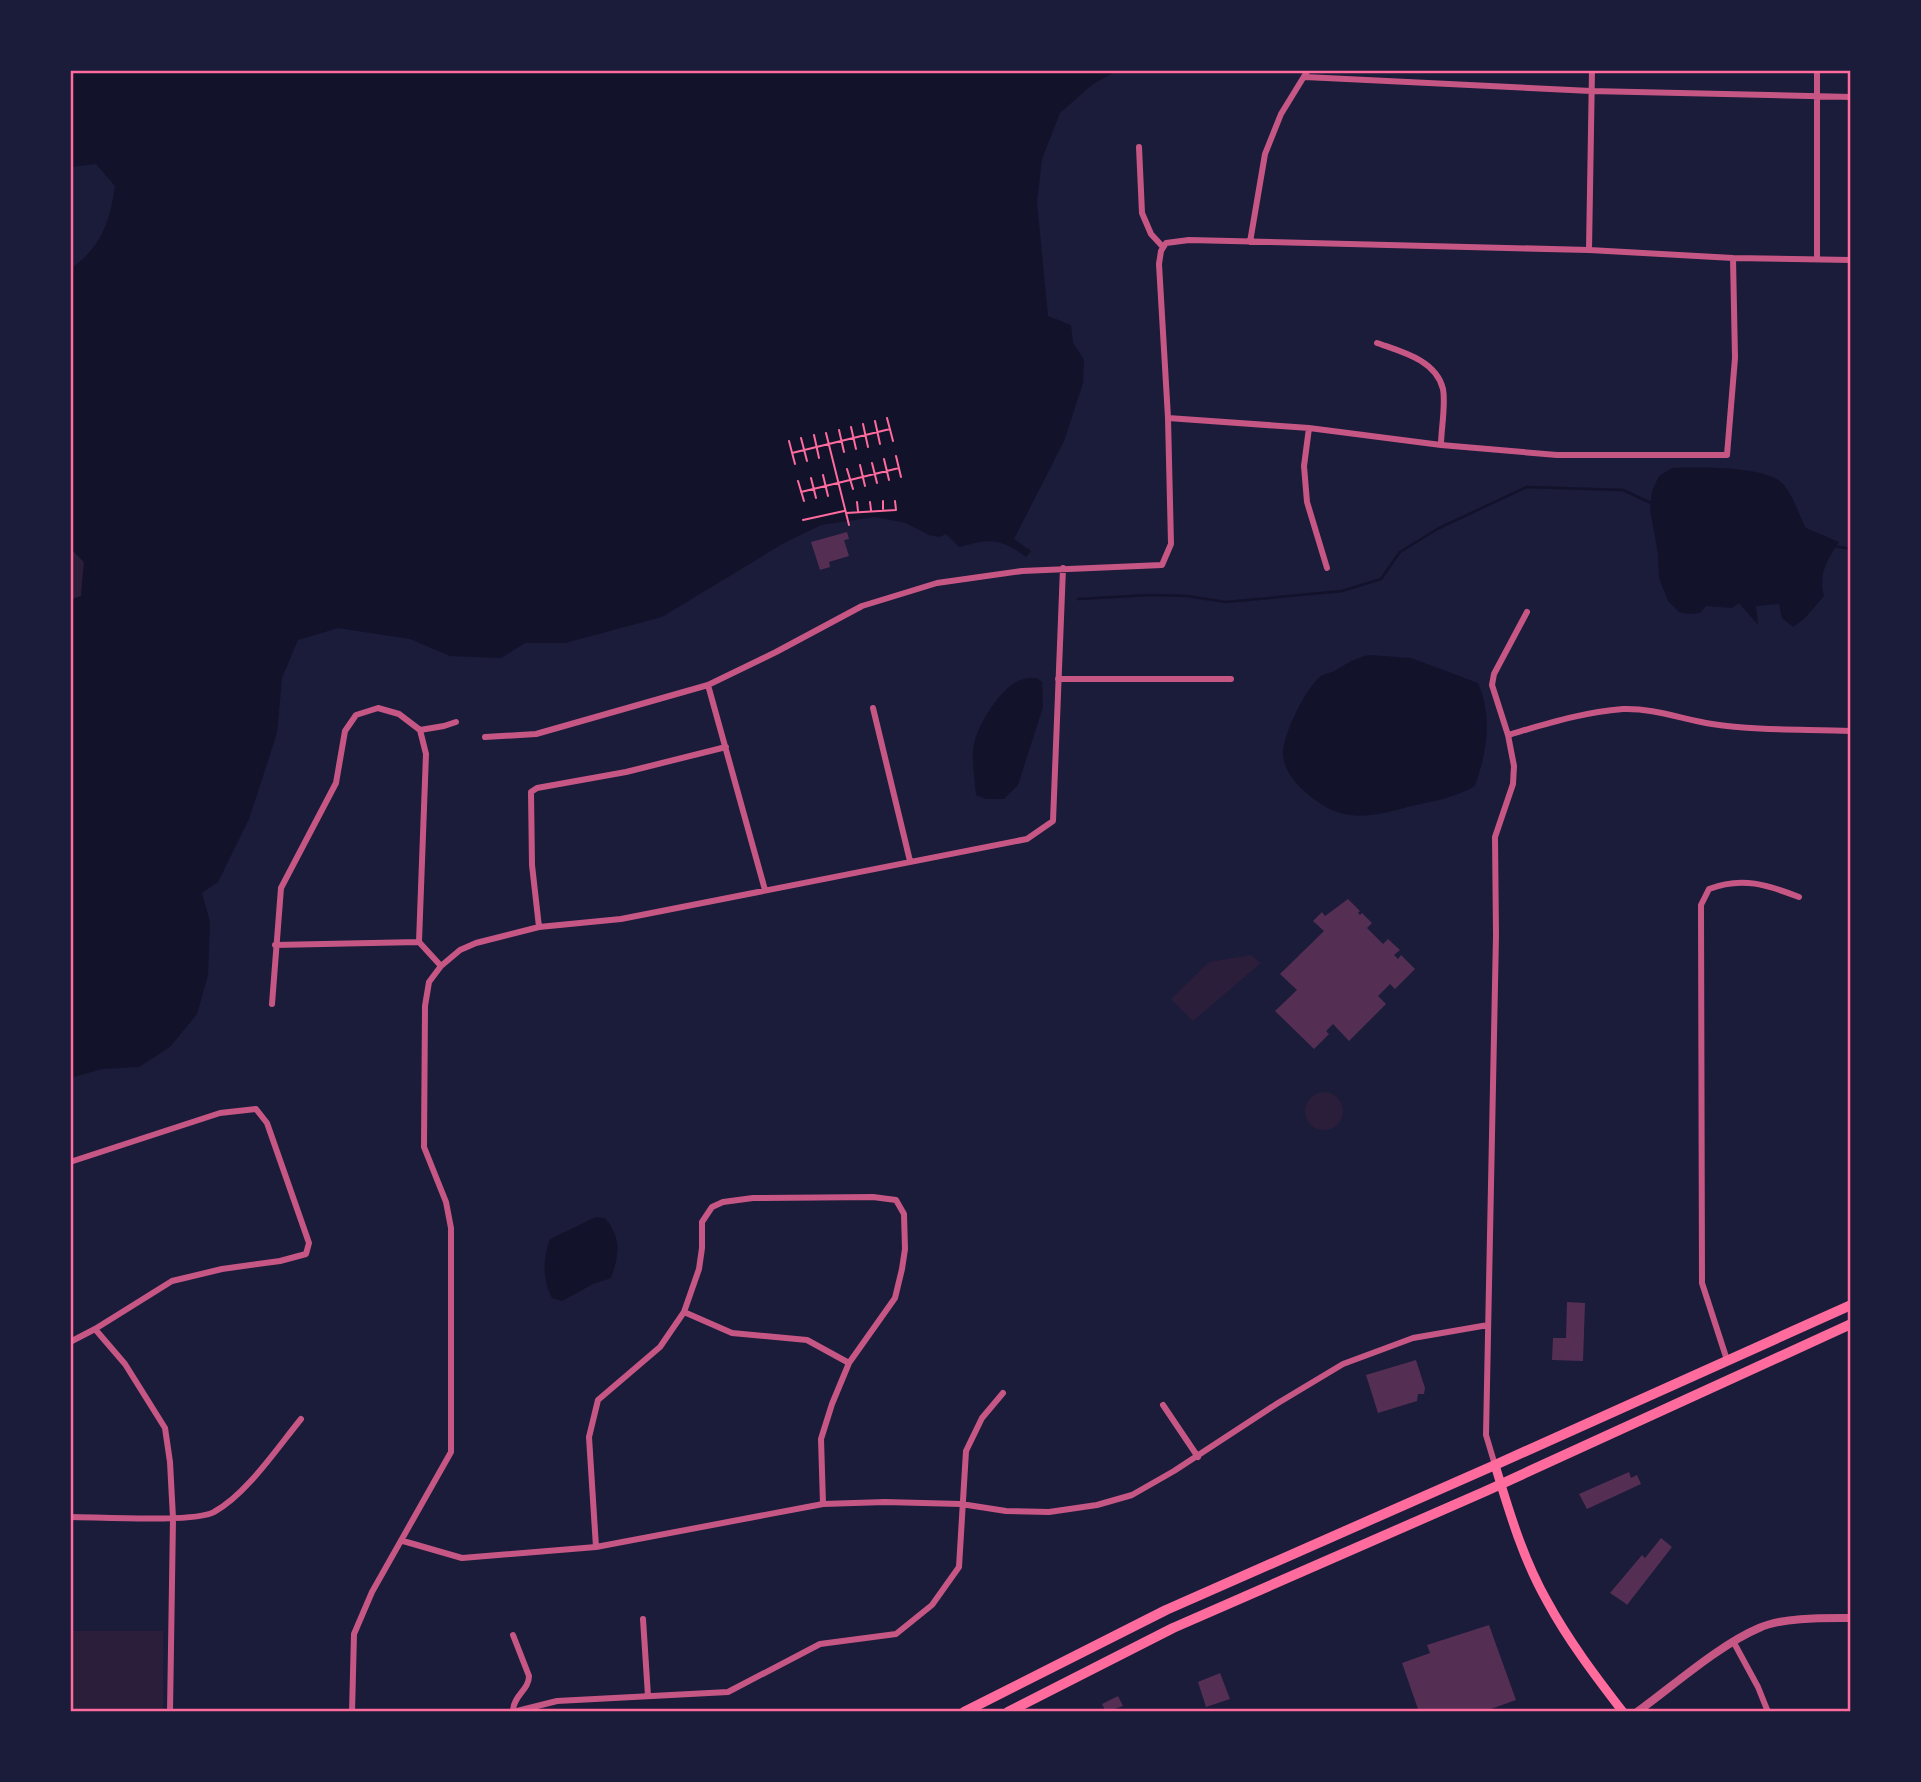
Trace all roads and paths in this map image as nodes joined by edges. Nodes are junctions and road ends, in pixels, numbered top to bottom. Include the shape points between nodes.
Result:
1 (1592, 70) edge
2 (1817, 70) edge
3 (1307, 74) edge
4 (1591, 91) junction
5 (1816, 96) junction
6 (1851, 97) edge
7 (1139, 147) dead end
8 (1250, 242) junction
9 (1164, 245) junction
10 (1589, 250) junction
11 (1733, 258) junction
12 (1817, 259) junction
13 (1851, 260) edge
14 (1377, 343) dead end
15 (887, 418) dead end
16 (1168, 418) junction
17 (875, 421) dead end
18 (863, 424) dead end
19 (851, 427) dead end
20 (1309, 428) junction
21 (890, 429) junction
22 (839, 430) dead end
23 (878, 432) junction
24 (826, 433) dead end
25 (814, 435) dead end
26 (866, 435) junction
27 (801, 438) dead end
28 (853, 438) junction
29 (789, 441) dead end
30 (841, 441) junction
31 (893, 441) dead end
32 (829, 444) junction
33 (880, 444) dead end
34 (1441, 445) junction
35 (816, 447) junction
36 (868, 447) dead end
37 (856, 449) dead end
38 (804, 450) junction
39 (844, 452) dead end
40 (792, 453) junction
41 (896, 456) dead end
42 (819, 458) dead end
43 (884, 459) dead end
44 (807, 461) dead end
45 (872, 463) dead end
46 (795, 464) dead end
47 (860, 465) dead end
48 (848, 468) dead end
49 (899, 468) junction
50 (887, 471) junction
51 (875, 474) junction
52 (823, 475) dead end
53 (862, 477) junction
54 (901, 477) dead end
55 (811, 478) dead end
56 (850, 480) junction
57 (889, 480) dead end
58 (799, 481) dead end
59 (838, 483) junction
60 (877, 483) dead end
61 (825, 486) junction
62 (865, 486) dead end
63 (814, 489) junction
64 (853, 489) dead end
65 (801, 492) junction
66 (828, 496) dead end
67 (816, 498) dead end
68 (883, 501) dead end
69 (895, 501) dead end
70 (804, 502) dead end
71 (858, 502) dead end
72 (870, 502) dead end
73 (884, 510) junction
74 (871, 511) junction
75 (845, 512) junction
76 (858, 512) junction
77 (803, 520) dead end
78 (849, 525) dead end
79 (1063, 568) junction
80 (1327, 568) dead end
81 (1527, 612) dead end
82 (1058, 679) junction
83 (1231, 679) dead end
84 (708, 685) junction
85 (873, 708) dead end
86 (456, 722) dead end
87 (420, 730) junction
88 (1851, 731) edge
89 (1508, 735) junction
90 (485, 737) dead end
91 (726, 747) junction
92 (910, 861) junction
93 (765, 890) junction
94 (1799, 897) dead end
95 (539, 927) junction
96 (419, 942) junction
97 (275, 945) junction
98 (442, 965) junction
99 (272, 1004) dead end
100 (70, 1162) edge
101 (1851, 1305) edge
102 (684, 1312) junction
103 (1851, 1324) edge
104 (1488, 1325) junction
105 (96, 1329) junction
106 (70, 1342) edge
107 (1727, 1360) junction
108 (849, 1363) junction
109 (1003, 1393) dead end
110 (1163, 1405) dead end
111 (301, 1419) dead end
112 (1198, 1457) junction
113 (1495, 1465) junction
114 (1501, 1484) junction
115 (823, 1504) junction
116 (961, 1504) junction
117 (70, 1517) edge
118 (173, 1518) junction
119 (403, 1541) junction
120 (596, 1547) junction
121 (1851, 1618) edge
122 (643, 1619) dead end
123 (513, 1635) dead end
124 (1733, 1642) junction
125 (648, 1696) junction
126 (513, 1711) edge
127 (170, 1712) edge
128 (352, 1712) edge
129 (964, 1712) edge
130 (1008, 1712) edge
131 (1623, 1712) edge
132 (1637, 1712) edge
133 (1768, 1712) edge

1 - 4 street
2 - 5 street
3 - 4 street
3 - 8 street via 1281,114 1265,154
4 - 5 street
4 - 10 street
5 - 6 street
5 - 12 street
7 - 9 street via 1142,213 1151,234
8 - 9 street via 1189,240
8 - 10 street
9 - 16 street via 1159,264
10 - 11 street
11 - 12 street
11 - 34 street via 1735,358 1727,455 1557,455
12 - 13 street
14 - 34 street via 1432,368 1443,389
15 - 21 path
16 - 20 street
16 - 79 street via 1171,544 1162,565
17 - 23 path
18 - 26 path
19 - 28 path
20 - 34 street
20 - 80 street via 1304,466 1307,502
21 - 23 path
21 - 31 path
22 - 30 path
23 - 26 path
23 - 33 path
24 - 32 path
25 - 35 path
26 - 28 path
26 - 36 path
27 - 38 path
28 - 30 path
28 - 37 path
29 - 40 path
30 - 32 path
30 - 39 path
32 - 35 path
32 - 59 path
35 - 38 path
35 - 42 path
38 - 40 path
38 - 44 path
40 - 46 path
41 - 49 path
43 - 50 path
45 - 51 path
47 - 53 path
48 - 56 path
49 - 50 path
49 - 54 path
50 - 51 path
50 - 57 path
51 - 53 path
51 - 60 path
52 - 61 path
53 - 56 path
53 - 62 path
55 - 63 path
56 - 59 path
56 - 64 path
58 - 65 path
59 - 61 path
59 - 75 path
61 - 63 path
61 - 66 path
63 - 65 path
63 - 67 path
65 - 70 path
68 - 73 path
69 - 73 path via 896,510
71 - 76 path
72 - 74 path
73 - 74 path
74 - 76 path
75 - 76 path
75 - 77 path
75 - 78 path
79 - 82 street
79 - 84 street via 937,583 862,606
81 - 89 street via 1492,685
82 - 83 street
82 - 92 street via 1053,821 1027,839
84 - 90 street via 537,734
84 - 91 street
85 - 92 street
86 - 87 street
87 - 96 street via 426,754
87 - 97 street via 399,714 378,708 356,715 345,731 336,783 281,888
88 - 89 street via 1712,724 1631,709 1566,718
89 - 104 street via 1513,785 1495,837 1494,863
91 - 93 street
91 - 95 street via 531,792
92 - 93 street
93 - 95 street via 621,919
94 - 107 street via 1766,884 1727,882 1709,889 1701,905 1702,1283
95 - 98 street via 476,943
96 - 97 street
96 - 98 street
97 - 99 street
98 - 119 street via 429,982 425,1006 424,1147 451,1228 451,1452
100 - 105 street via 220,1113 256,1109 267,1123 309,1243 306,1254 172,1281
101 - 107 main road
102 - 108 street via 732,1333 807,1340
102 - 108 street via 699,1269 702,1222 712,1207 753,1198 896,1200 904,1214 905,1249 895,1298
102 - 120 street via 660,1347 598,1400 589,1437
103 - 114 main road
104 - 112 street via 1413,1338 1343,1364
104 - 113 street via 1486,1435
105 - 106 street
105 - 118 street via 125,1364 165,1428
107 - 113 main road
108 - 115 street via 821,1439
109 - 116 street via 982,1418 966,1451
110 - 112 street
111 - 118 street via 236,1496 212,1514
112 - 116 street via 1132,1495 1097,1505 1049,1512
113 - 114 main road
113 - 129 main road via 1166,1610
114 - 130 main road via 1173,1628
114 - 131 main road via 1546,1601
115 - 116 street
115 - 120 street
116 - 125 street via 959,1567 932,1605 896,1634 820,1644 729,1692
117 - 118 street
118 - 127 street
119 - 120 street via 462,1558
119 - 128 street via 372,1592 354,1634
121 - 124 street via 1814,1618 1761,1627
122 - 125 street
123 - 126 street via 529,1676
124 - 132 street
124 - 133 street
125 - 126 street via 557,1701

